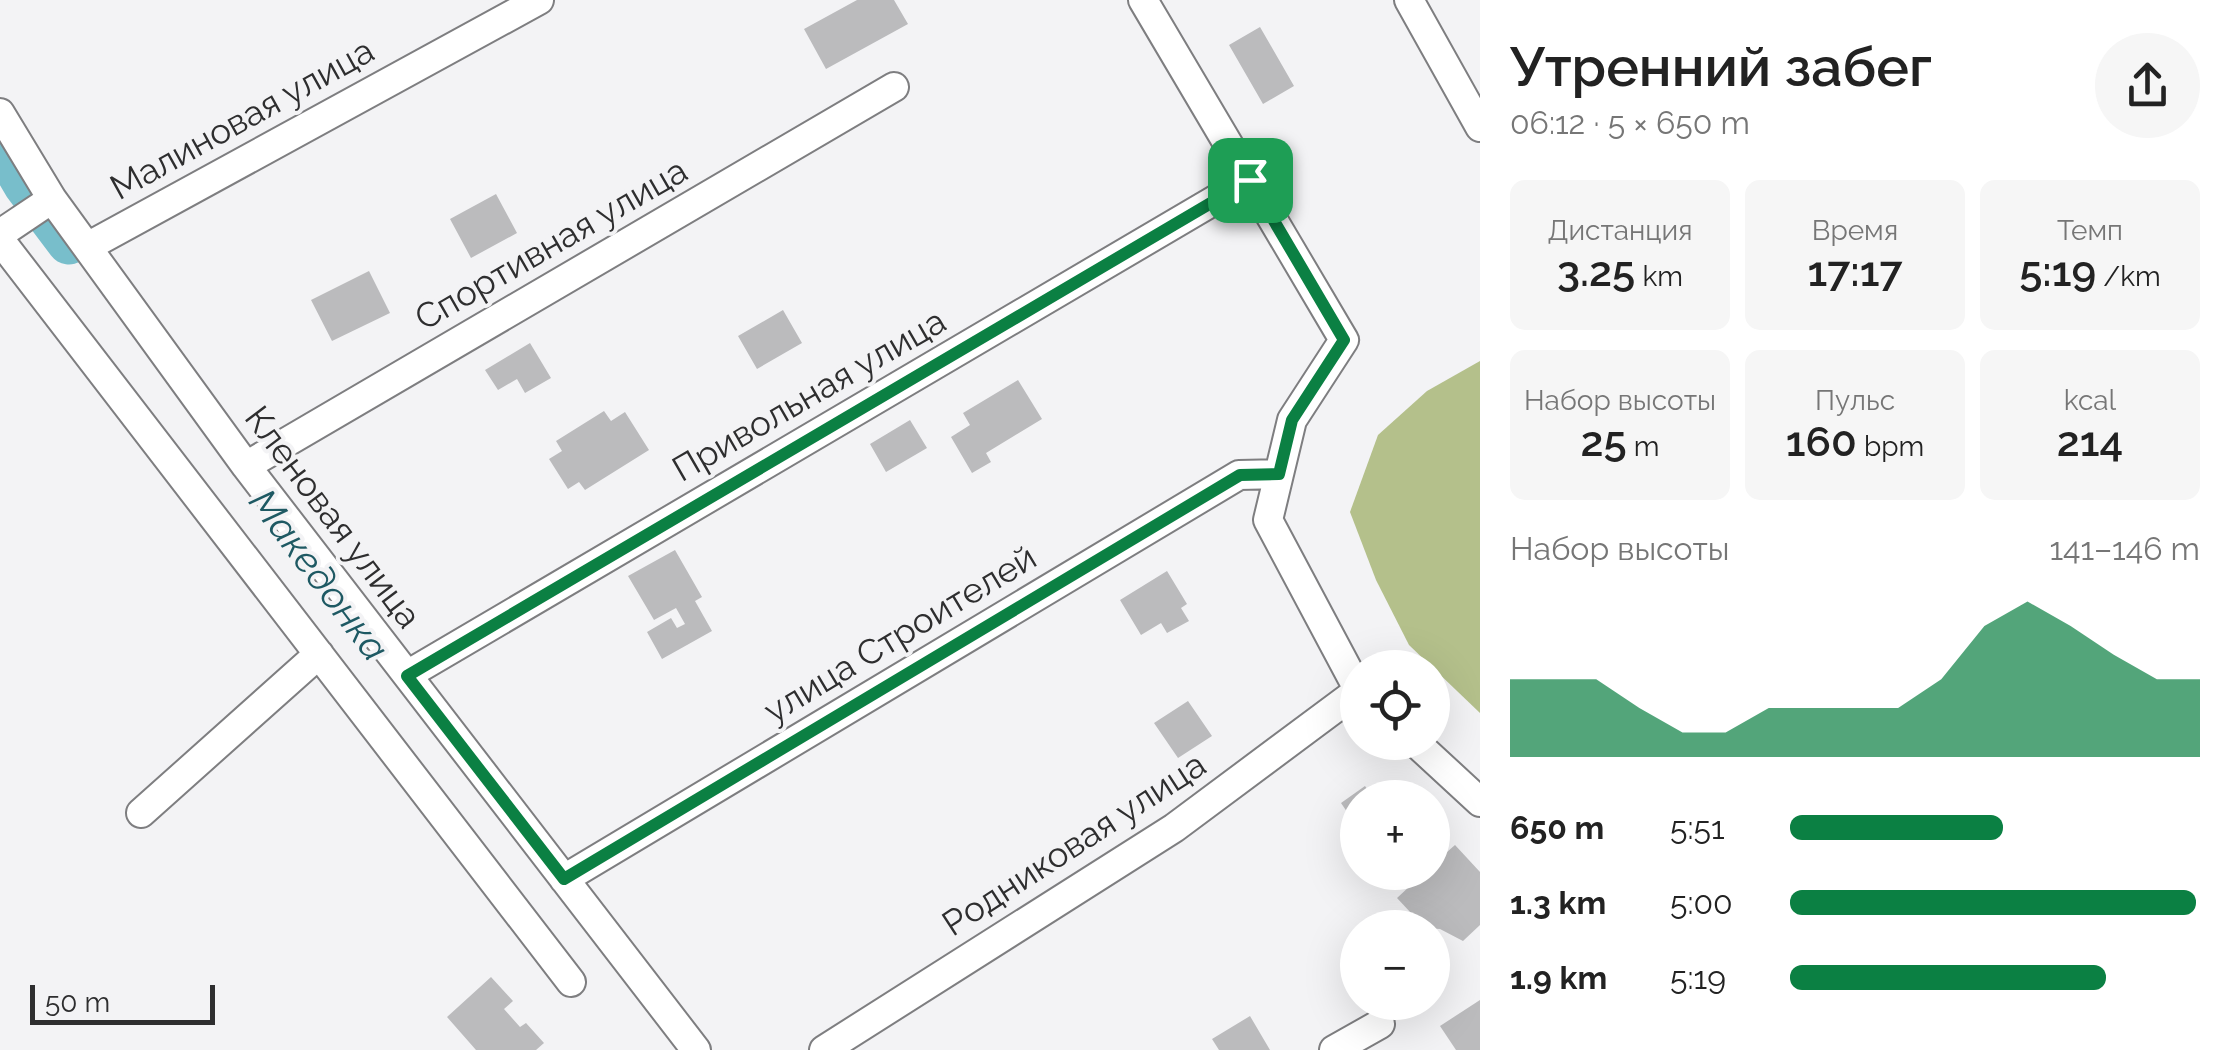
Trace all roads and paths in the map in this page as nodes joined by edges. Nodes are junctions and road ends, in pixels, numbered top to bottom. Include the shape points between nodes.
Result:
1 (539, 0) edge
2 (1143, 0) edge
3 (1408, 0) edge
4 (894, 87) dead end
5 (0, 113) edge
6 (1480, 127) edge
7 (1250, 180) junction
8 (52, 199) junction
9 (0, 237) edge
10 (87, 247) junction
11 (246, 466) junction
12 (1279, 474) junction
13 (319, 654) junction
14 (1340, 656) edge
15 (407, 676) junction
16 (1340, 704) edge
17 (1434, 760) edge
18 (1480, 802) edge
19 (141, 813) dead end
20 (564, 879) junction
21 (571, 982) dead end
22 (1380, 1024) dead end
23 (696, 1050) edge
24 (824, 1050) edge
25 (1334, 1050) edge

1 - 10 street, Малиновая улица
2 - 7 street
3 - 6 street
4 - 11 street, Спортивная улица
5 - 8 street, Кленовая улица
7 - 12 street via 1344,340 1292,420
7 - 15 street, Привольная улица
8 - 9 street
8 - 10 street, Кленовая улица
9 - 13 street
10 - 11 street, Кленовая улица
11 - 15 street, Кленовая улица
12 - 14 street via 1268,520
12 - 20 street, улица Строителей via 1240,475
13 - 19 street
13 - 21 street
15 - 20 street, Кленовая улица
16 - 24 street, Родниковая улица via 1174,828
17 - 18 street
20 - 23 street, Кленовая улица
22 - 25 street

